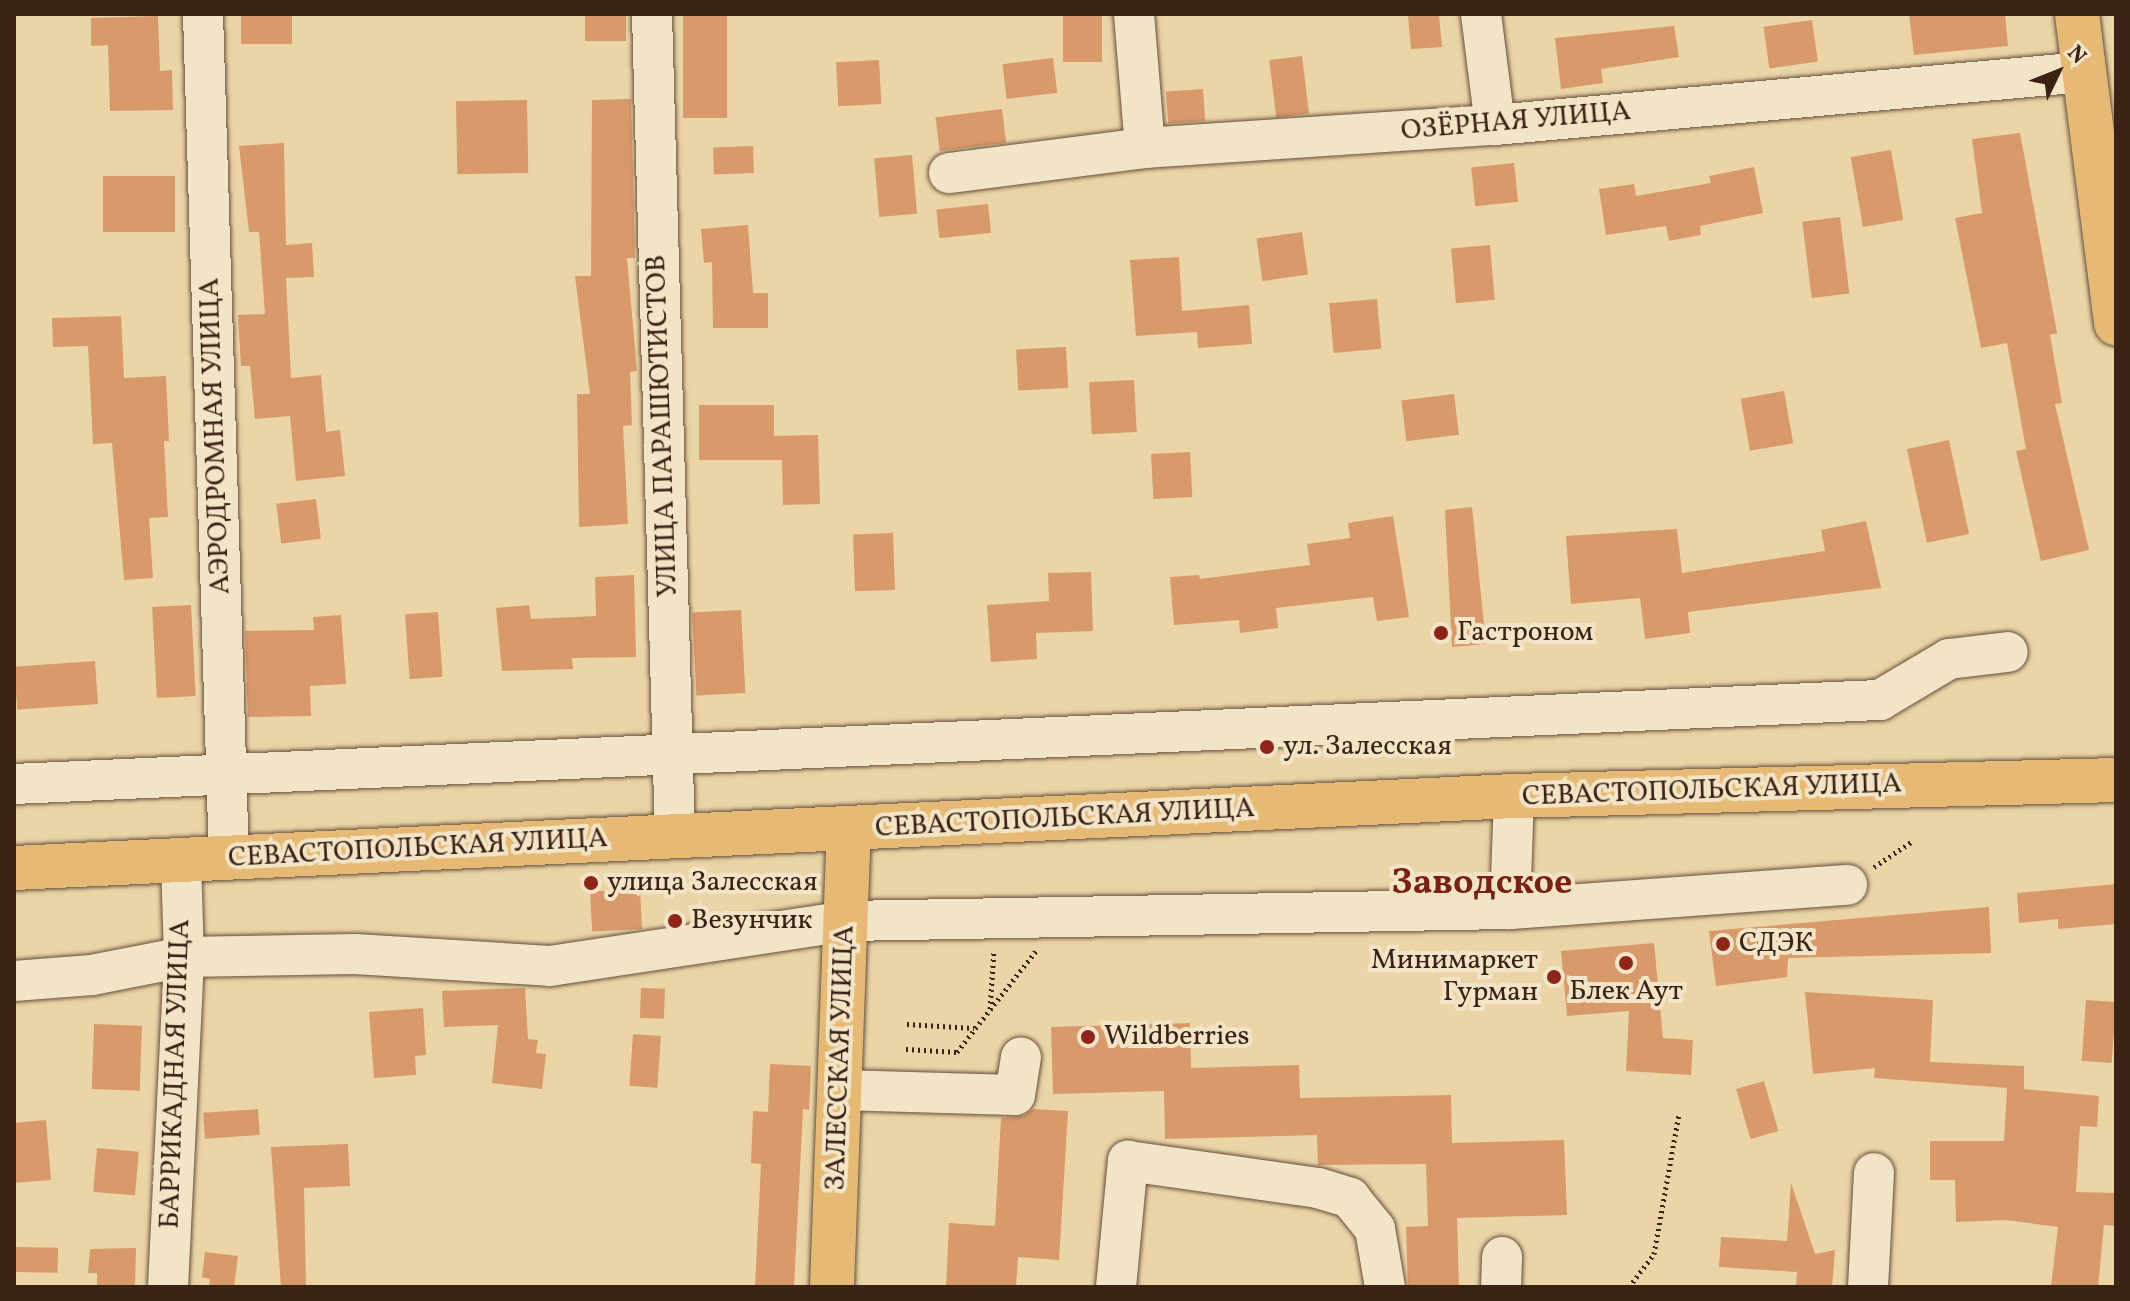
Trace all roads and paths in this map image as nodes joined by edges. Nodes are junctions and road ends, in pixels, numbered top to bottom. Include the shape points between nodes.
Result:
1 (203, 14) edge
2 (652, 14) edge
3 (1134, 14) edge
4 (1481, 14) edge
5 (2077, 14) edge
6 (2084, 72) junction
7 (1495, 125) junction
8 (1145, 148) junction
9 (949, 173) dead end
10 (2115, 298) edge
11 (2008, 652) dead end
12 (673, 757) junction
13 (226, 775) junction
14 (2116, 780) edge
15 (14, 784) edge
16 (1514, 796) junction
17 (849, 829) junction
18 (675, 837) junction
19 (1911, 842) dead end
20 (229, 858) junction
21 (181, 860) junction
22 (14, 868) edge
23 (1847, 885) joint
24 (1510, 909) junction
25 (1063, 917) junction
26 (996, 918) junction
27 (846, 921) junction
28 (184, 957) junction
29 (14, 981) edge
30 (990, 1009) junction
31 (907, 1024) dead end
32 (975, 1028) junction
33 (906, 1049) dead end
34 (1021, 1057) dead end
35 (839, 1090) junction
36 (1679, 1113) dead end
37 (1874, 1173) dead end
38 (168, 1287) edge
39 (832, 1287) edge
40 (1116, 1287) edge
41 (1385, 1287) edge
42 (1629, 1287) edge
43 (1868, 1287) edge

1 - 13 street, АЭРОДРОМНАЯ УЛИЦА
2 - 12 street, УЛИЦА ПАРАШЮТИСТОВ
3 - 8 street
4 - 7 street
5 - 6 main road
6 - 7 street, ОЗЁРНАЯ УЛИЦА
6 - 10 main road
7 - 8 street, ОЗЁРНАЯ УЛИЦА
8 - 9 street, ОЗЁРНАЯ УЛИЦА
11 - 12 street via 1949,659 1880,700 1425,716
12 - 13 street
12 - 18 street, УЛИЦА ПАРАШЮТИСТОВ
13 - 15 street
13 - 20 street, АЭРОДРОМНАЯ УЛИЦА
14 - 16 main road, СЕВАСТОПОЛЬСКАЯ УЛИЦА
16 - 17 main road, СЕВАСТОПОЛЬСКАЯ УЛИЦА
16 - 24 street
17 - 18 main road, СЕВАСТОПОЛЬСКАЯ УЛИЦА
17 - 27 main road, ЗАЛЕССКАЯ УЛИЦА
18 - 20 main road, СЕВАСТОПОЛЬСКАЯ УЛИЦА
19 - 23 path
20 - 21 main road, СЕВАСТОПОЛЬСКАЯ УЛИЦА
21 - 22 main road, СЕВАСТОПОЛЬСКАЯ УЛИЦА
21 - 28 street, БАРРИКАДНАЯ УЛИЦА
23 - 24 street
24 - 25 street
25 - 26 street
25 - 30 path
26 - 27 street
26 - 30 path
27 - 28 street via 550,966 355,954
27 - 35 main road, ЗАЛЕССКАЯ УЛИЦА
28 - 29 street via 92,975
28 - 38 street, БАРРИКАДНАЯ УЛИЦА
30 - 32 path
31 - 32 path
32 - 33 path via 957,1052
34 - 35 street via 1015,1095
35 - 39 main road, ЗАЛЕССКАЯ УЛИЦА
36 - 42 path via 1654,1254
37 - 43 street
40 - 41 street via 1128,1161 1318,1188 1350,1198 1375,1229

